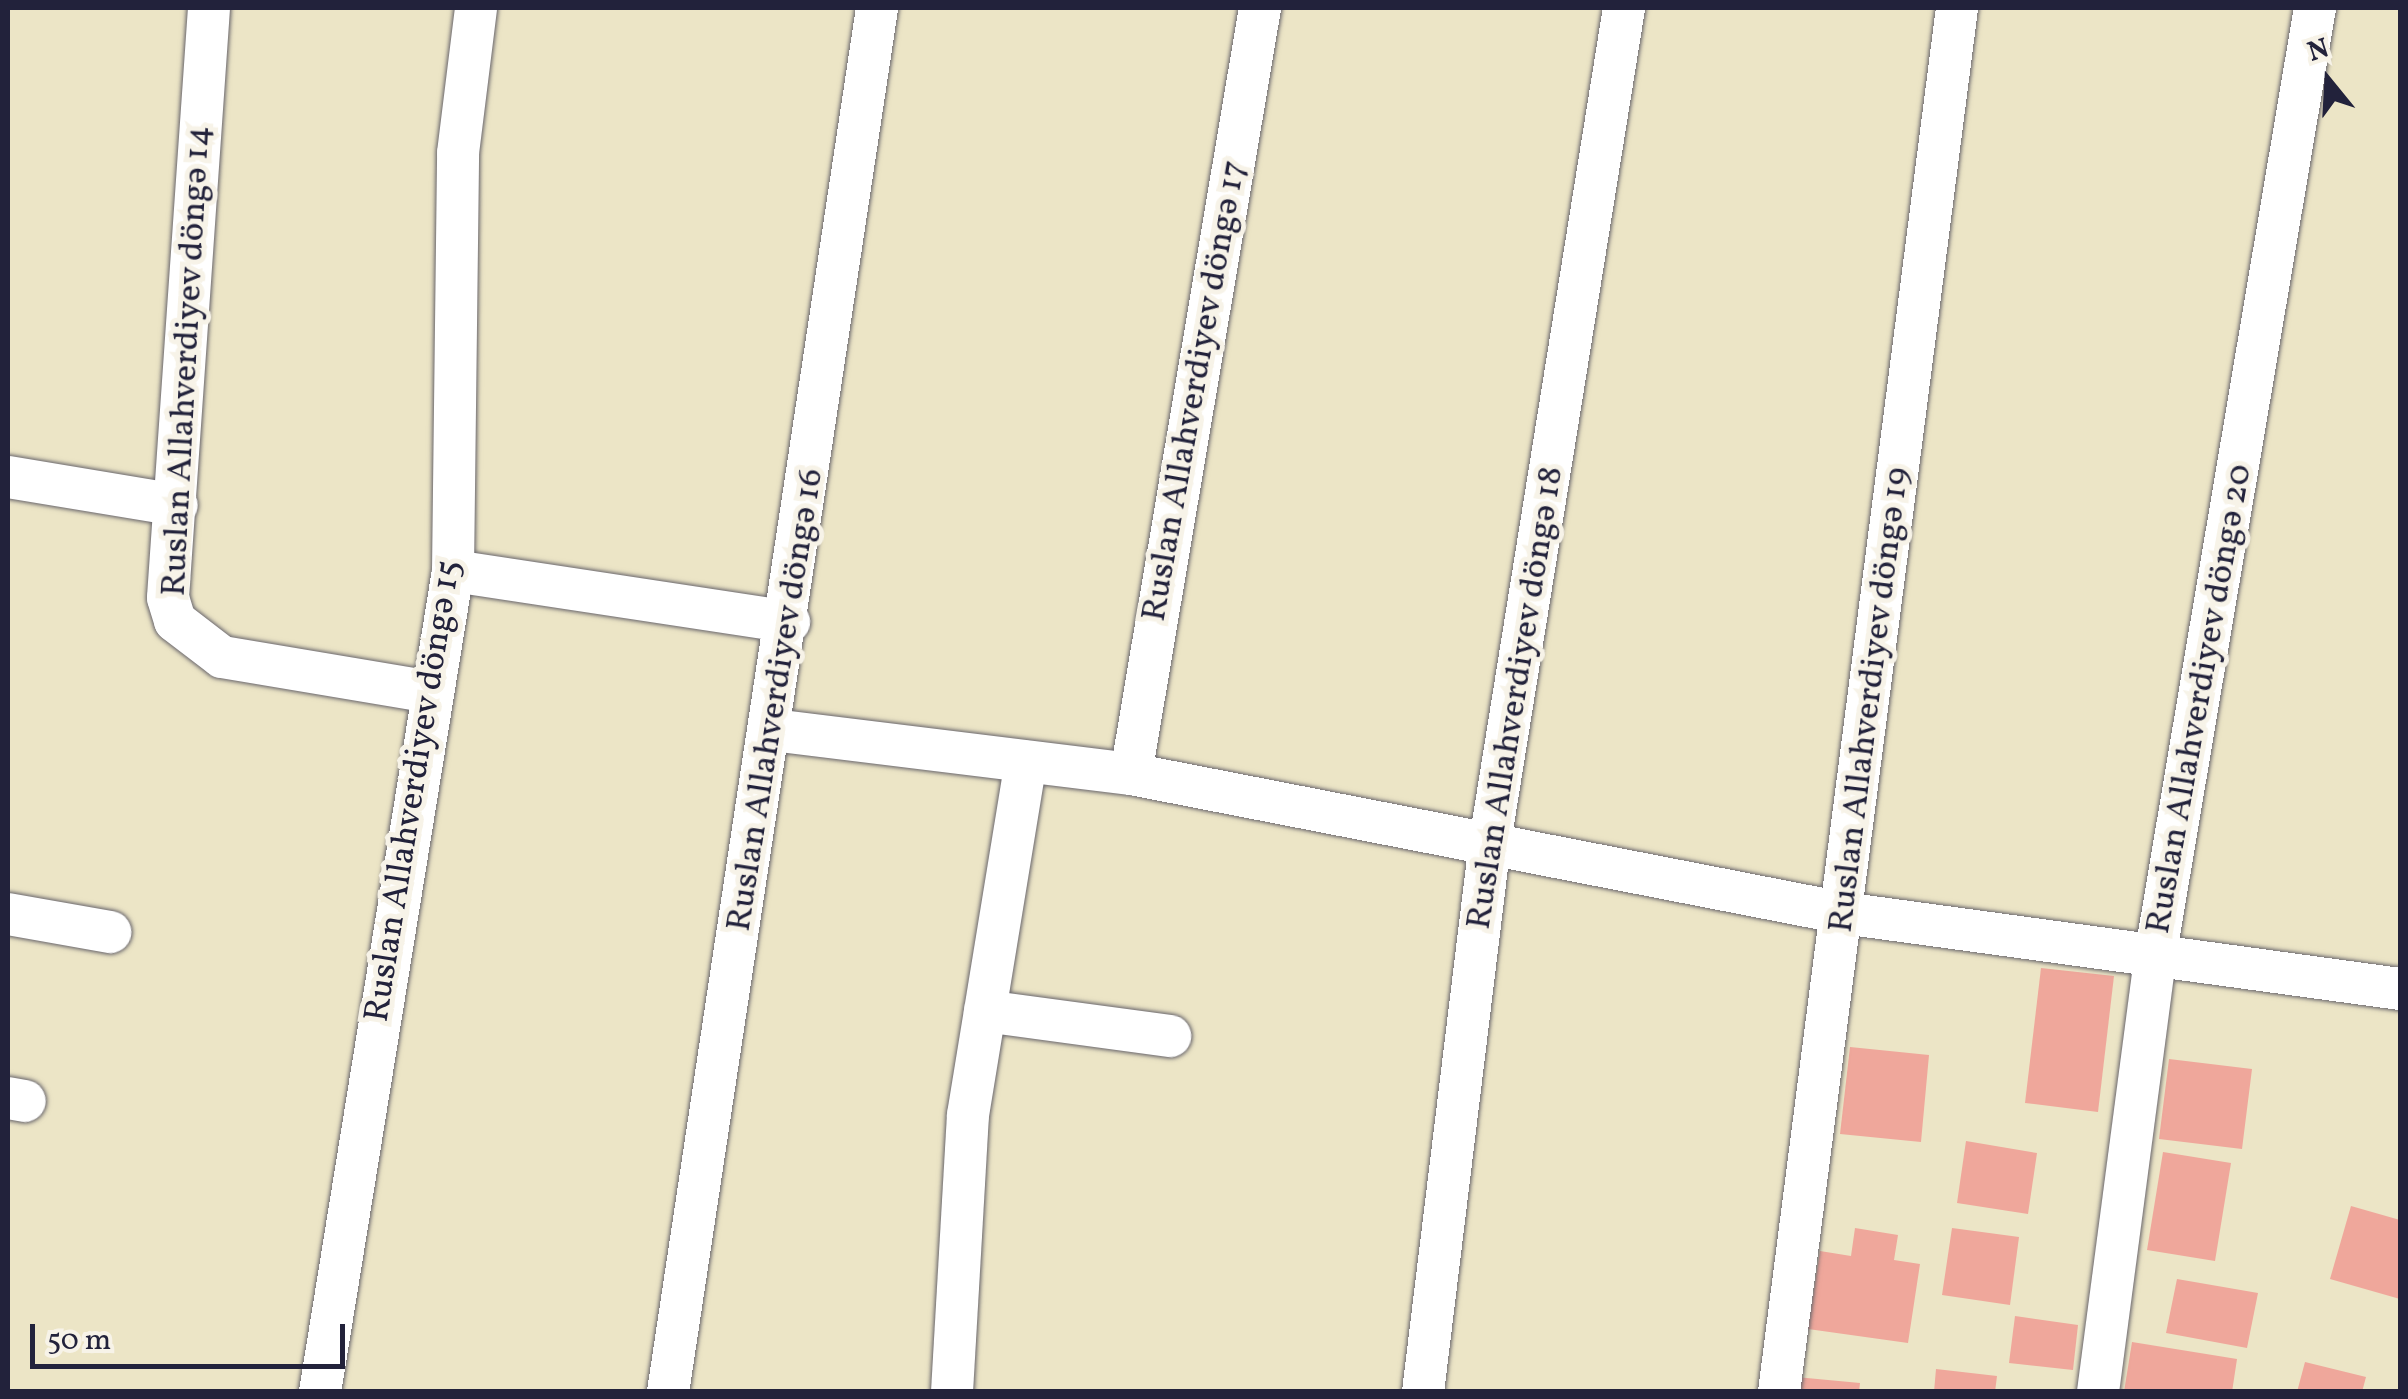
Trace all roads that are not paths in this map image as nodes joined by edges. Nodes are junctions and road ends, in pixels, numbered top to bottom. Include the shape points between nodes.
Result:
1 (208, 8) edge
2 (476, 8) edge
3 (877, 8) edge
4 (1260, 8) edge
5 (1624, 8) edge
6 (1958, 8) edge
7 (2315, 8) edge
8 (8, 478) edge
9 (177, 504) junction
10 (453, 571) junction
11 (789, 622) junction
12 (431, 692) junction
13 (772, 730) junction
14 (1026, 762) junction
15 (1131, 774) junction
16 (1490, 842) junction
17 (1843, 913) junction
18 (8, 914) edge
19 (110, 932) dead end
20 (2156, 952) junction
21 (2400, 989) edge
22 (984, 1011) junction
23 (1170, 1036) dead end
24 (320, 1392) edge
25 (668, 1392) edge
26 (952, 1392) edge
27 (1423, 1392) edge
28 (1779, 1392) edge
29 (2098, 1392) edge

1 - 9 street, Ruslan Allahverdiyev döngə 14
2 - 10 street, Ruslan Allahverdiyev döngə 15 via 458,153
3 - 11 street, Ruslan Allahverdiyev döngə 16
4 - 15 street, Ruslan Allahverdiyev döngə 17
5 - 16 street, Ruslan Allahverdiyev döngə 18
6 - 17 street, Ruslan Allahverdiyev döngə 19
7 - 20 street, Ruslan Allahverdiyev döngə 20
8 - 9 street
9 - 12 street, Ruslan Allahverdiyev döngə 14 via 168,598 175,622 202,649
10 - 11 street
10 - 12 street, Ruslan Allahverdiyev döngə 15
11 - 13 street, Ruslan Allahverdiyev döngə 16
12 - 24 street, Ruslan Allahverdiyev döngə 15
13 - 14 street
13 - 25 street, Ruslan Allahverdiyev döngə 16
14 - 15 street
14 - 22 street
15 - 16 street
16 - 17 street
16 - 27 street, Ruslan Allahverdiyev döngə 18
17 - 20 street
17 - 28 street, Ruslan Allahverdiyev döngə 19
18 - 19 street
20 - 21 street
20 - 29 street, Ruslan Allahverdiyev döngə 20
22 - 23 street
22 - 26 street via 968,1114

